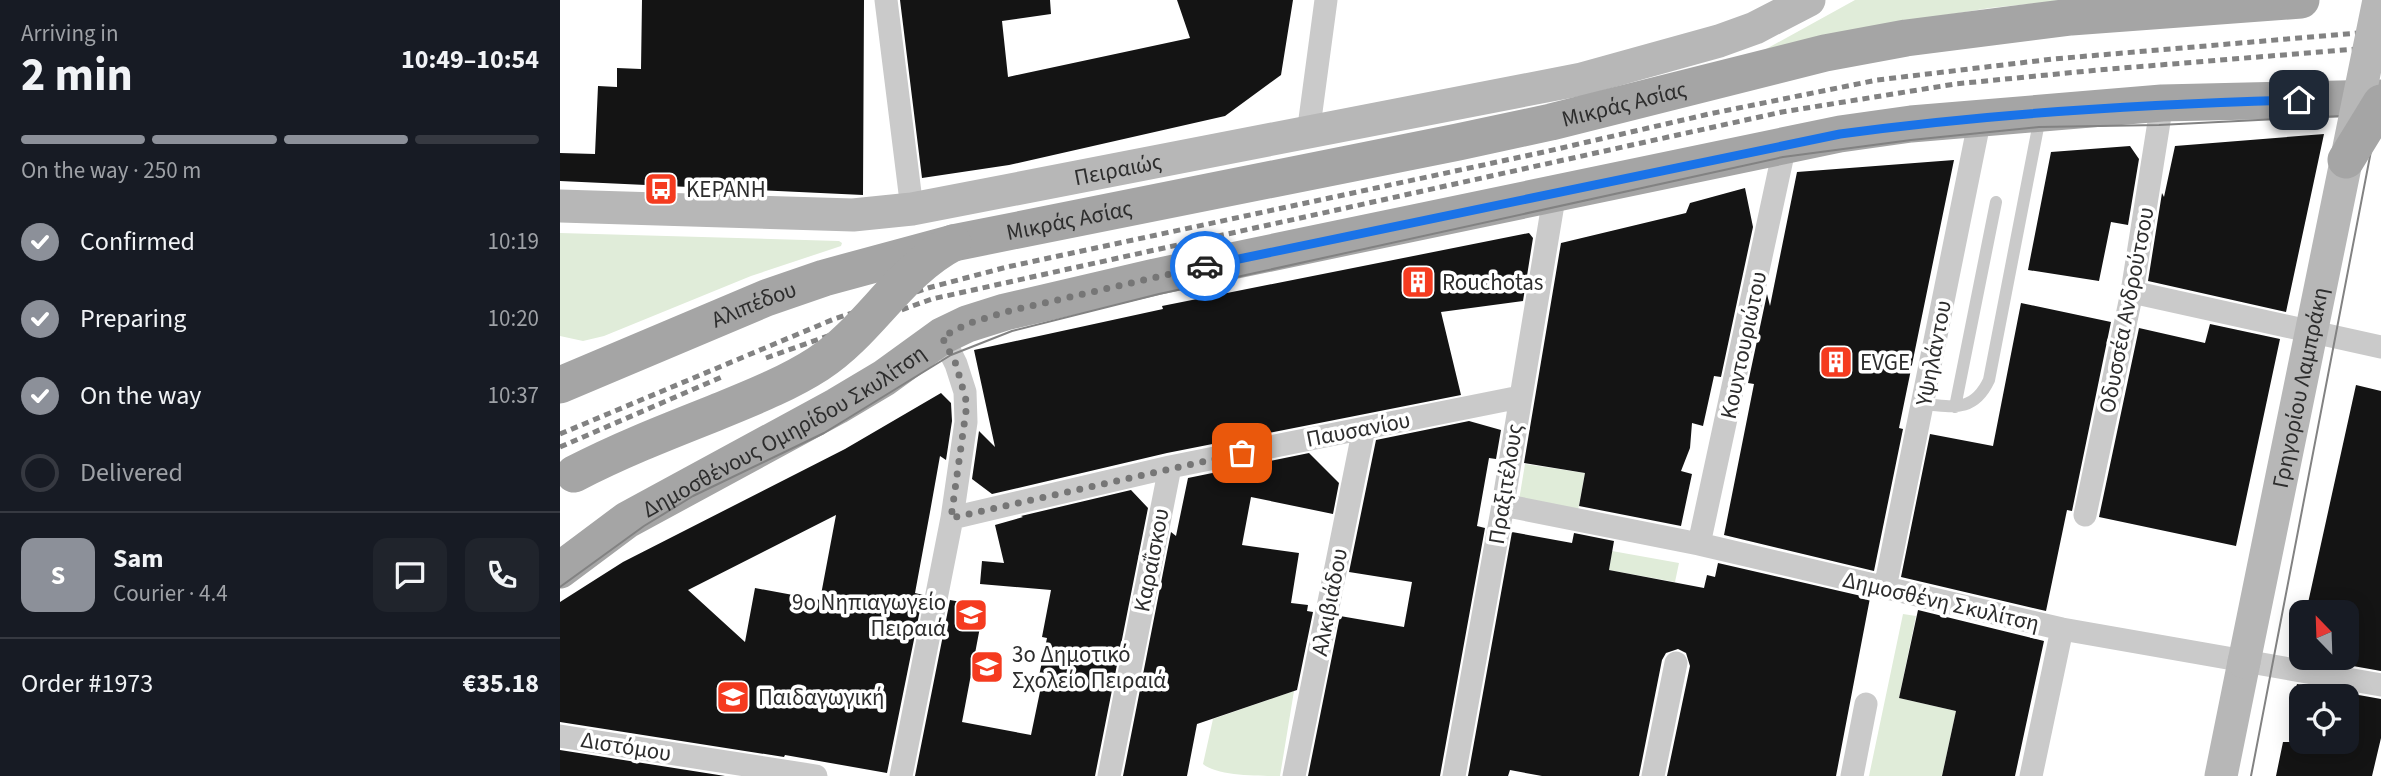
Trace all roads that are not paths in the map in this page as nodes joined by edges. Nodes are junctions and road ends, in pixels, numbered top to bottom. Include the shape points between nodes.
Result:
1 (886, 0) edge
2 (1326, 0) edge
3 (1768, 0) edge
4 (1809, 0) edge
5 (2301, 0) edge
6 (2379, 0) edge
7 (1668, 56) junction
8 (2381, 98) edge
9 (2162, 103) junction
10 (2381, 103) edge
11 (2040, 113) junction
12 (1980, 118) junction
13 (1308, 134) junction
14 (1785, 145) junction
15 (2346, 160) junction
16 (1555, 192) junction
17 (1996, 202) dead end
18 (560, 206) edge
19 (912, 209) junction
20 (953, 243) junction
21 (2133, 292) junction
22 (942, 337) junction
23 (2381, 347) edge
24 (560, 385) edge
25 (1520, 397) junction
26 (1923, 404) junction
27 (1955, 407) junction
28 (1364, 428) junction
29 (1170, 467) junction
30 (567, 478) edge
31 (1503, 505) junction
32 (2085, 516) dead end
33 (951, 518) junction
34 (1699, 544) junction
35 (560, 570) edge
36 (1885, 588) junction
37 (2062, 629) junction
38 (2245, 662) junction
39 (1676, 663) dead end
40 (2381, 685) edge
41 (1866, 704) dead end
42 (560, 736) edge
43 (816, 776) edge
44 (901, 776) edge
45 (1109, 776) edge
46 (1294, 776) edge
47 (1454, 776) edge
48 (1654, 776) edge
49 (1852, 776) edge
50 (2031, 776) edge
51 (2221, 776) edge

1 - 19 street
2 - 13 street
3 - 7 main road, Πειραιώς
4 - 7 main road, Πειραιώς via 1755,28
5 - 20 main road, Μικράς Ασίας via 2071,17 1906,38 1825,53 1551,122
6 - 15 main road, Γρηγορίου Λαμπράκη, bridge
7 - 13 main road, Πειραιώς via 1582,79
8 - 9 main road, Δημοσθένους Ομηρίδου Σκυλίτση
9 - 11 main road, Δημοσθένους Ομηρίδου Σκυλίτση
9 - 21 street, Οδυσσέα Ανδρούτσου
10 - 15 main road, bridge
11 - 12 main road, Δημοσθένους Ομηρίδου Σκυλίτση
11 - 27 lane via 1989,380 1975,400
12 - 14 main road, Δημοσθένους Ομηρίδου Σκυλίτση
12 - 26 street, Υψηλάντου
13 - 19 main road, Πειραιώς
14 - 16 main road, Δημοσθένους Ομηρίδου Σκυλίτση
14 - 34 street, Κουντουριώτου
15 - 38 main road, Γρηγορίου Λαμπράκη, bridge
16 - 22 main road, Δημοσθένους Ομηρίδου Σκυλίτση via 1005,312
16 - 25 street, Πραξιτέλους
17 - 27 lane
18 - 19 main road, Πειραιώς via 853,215
20 - 24 main road, Αλιπέδου, bridge via 766,298
20 - 30 main road, bridge via 926,260 851,336 801,374
21 - 23 street
21 - 32 street, Οδυσσέα Ανδρούτσου
22 - 33 street via 956,364 967,404
22 - 35 main road, Δημοσθένους Ομηρίδου Σκυλίτση via 836,406 627,520
25 - 28 street, Παυσανίου
25 - 31 street, Πραξιτέλους
26 - 27 lane
26 - 36 street, Υψηλάντου
28 - 29 street, Παυσανίου
28 - 46 street, Αλκιβιάδου
29 - 33 street, Παυσανίου
29 - 45 street, Καραΐσκου
31 - 34 street, Δημοσθένη Σκυλίτση
31 - 47 street, Πραξιτέλους
33 - 44 street
34 - 36 street, Δημοσθένη Σκυλίτση
36 - 37 street, Δημοσθένη Σκυλίτση
37 - 38 street, Δημοσθένη Σκυλίτση
37 - 50 street
38 - 40 street, Δημοσθένη Σκυλίτση
38 - 51 main road, Γρηγορίου Λαμπράκη
39 - 48 street
41 - 49 street
42 - 43 street, Διστόμου

